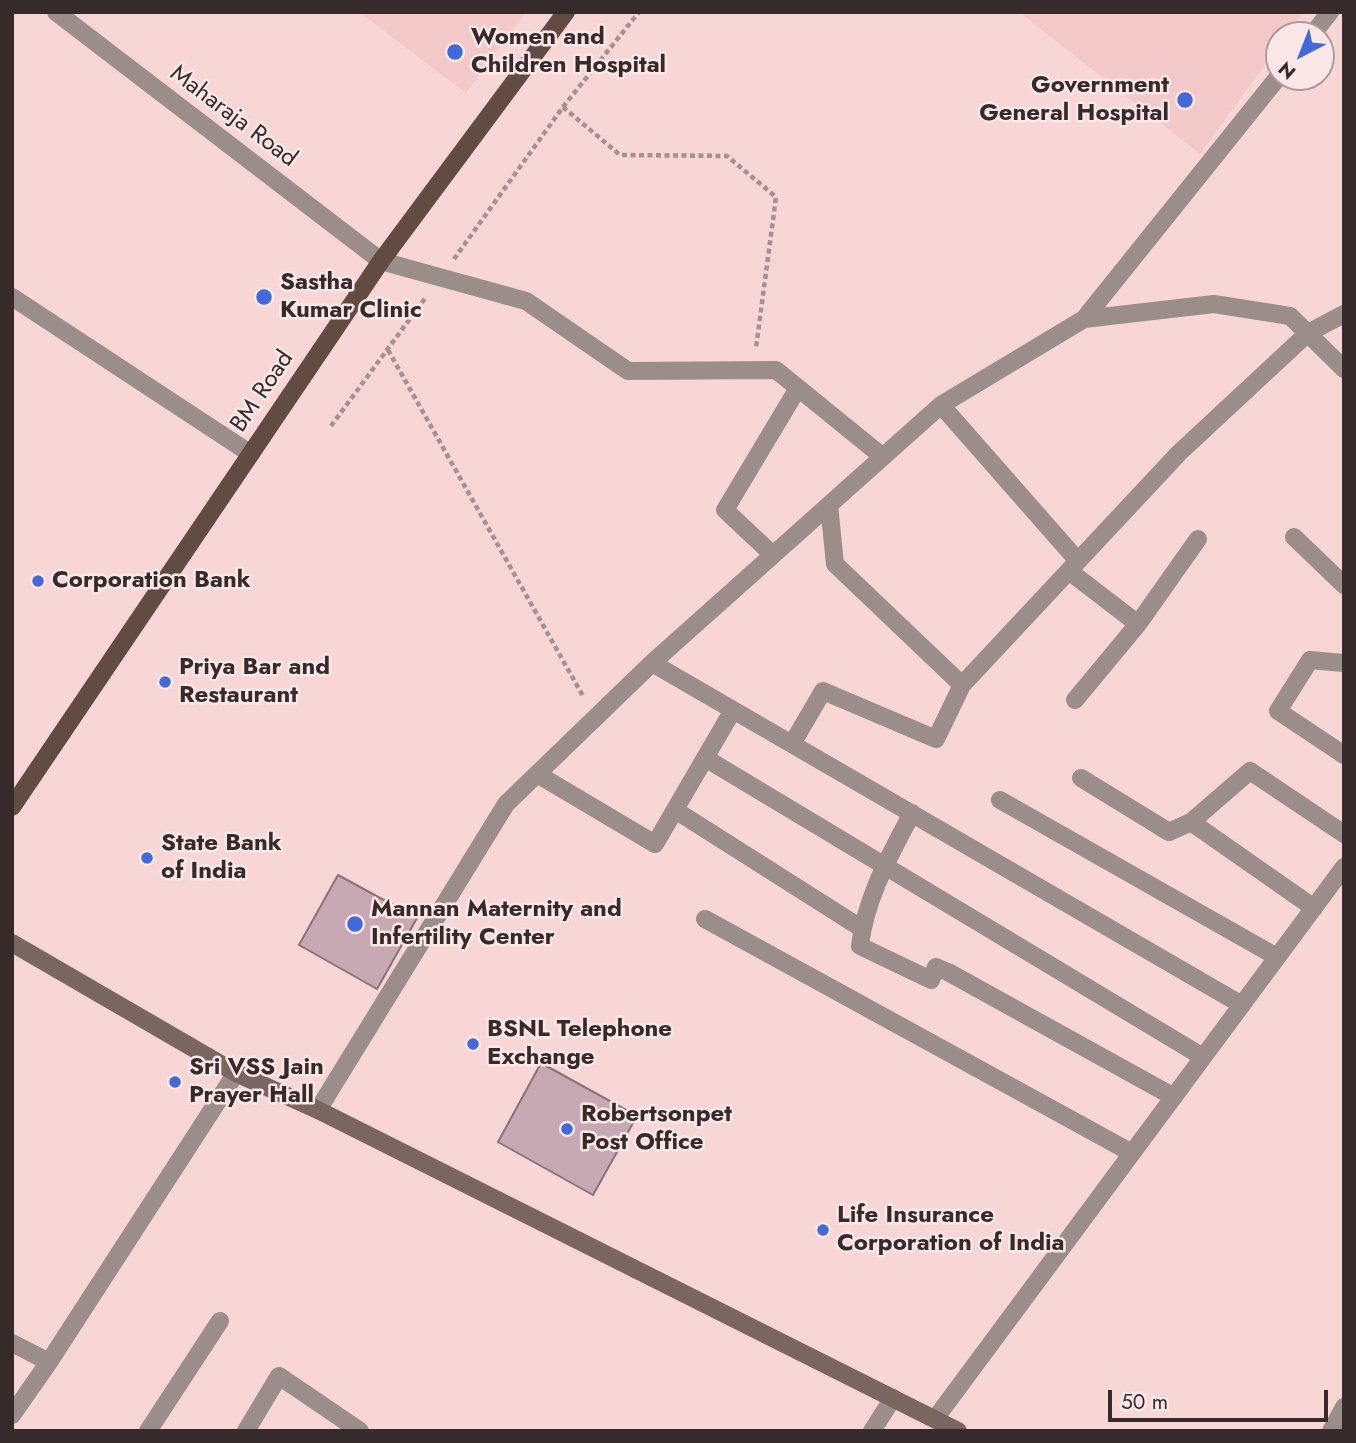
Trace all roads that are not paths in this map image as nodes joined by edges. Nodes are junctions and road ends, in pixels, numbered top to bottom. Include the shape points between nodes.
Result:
1 (56, 12) edge
2 (566, 12) edge
3 (1267, 91) edge
4 (381, 261) junction
5 (12, 297) edge
6 (1344, 314) edge
7 (1084, 319) junction
8 (1308, 333) junction
9 (1344, 369) edge
10 (798, 388) junction
11 (941, 405) junction
12 (251, 453) junction
13 (883, 457) junction
14 (829, 505) junction
15 (1294, 537) dead end
16 (1198, 539) dead end
17 (773, 555) junction
18 (1073, 566) junction
19 (1344, 585) edge
20 (1138, 624) junction
21 (652, 663) junction
22 (1344, 663) edge
23 (962, 685) junction
24 (1075, 700) dead end
25 (733, 710) junction
26 (792, 744) junction
27 (1344, 754) edge
28 (705, 758) junction
29 (537, 774) junction
30 (1081, 778) dead end
31 (1000, 800) dead end
32 (12, 807) edge
33 (675, 810) junction
34 (912, 813) junction
35 (1191, 822) junction
36 (1344, 834) edge
37 (884, 866) junction
38 (1344, 867) edge
39 (1314, 908) junction
40 (705, 919) dead end
41 (862, 928) junction
42 (12, 943) edge
43 (1277, 957) junction
44 (1242, 1005) junction
45 (1203, 1057) junction
46 (236, 1073) junction
47 (1174, 1097) junction
48 (318, 1110) junction
49 (1132, 1153) junction
50 (220, 1321) dead end
51 (12, 1343) edge
52 (49, 1363) junction
53 (893, 1398) junction
54 (1344, 1407) edge
55 (12, 1415) edge
56 (935, 1419) junction
57 (148, 1431) edge
58 (246, 1431) edge
59 (360, 1431) edge
60 (872, 1431) edge
61 (958, 1431) edge
62 (1331, 1431) edge

1 - 4 street, Maharaja Road
2 - 4 main road, BM Road
3 - 7 street
4 - 10 street via 526,301 628,371 776,370
4 - 12 main road, BM Road
5 - 12 street
6 - 8 street
7 - 8 street via 1214,304 1290,316
7 - 11 street
8 - 9 street
8 - 18 street via 1179,453
10 - 13 street
10 - 17 street via 725,510
11 - 13 street
11 - 18 street
12 - 32 main road, BM Road
13 - 14 street
14 - 17 street
14 - 23 street via 835,564
15 - 19 street
16 - 20 street
17 - 21 street
18 - 20 street
18 - 23 street
20 - 24 street
21 - 25 street
21 - 29 street
22 - 27 street via 1310,660 1278,711
23 - 26 street via 936,739 823,691
25 - 26 street
25 - 28 street
26 - 34 street
28 - 33 street
28 - 37 street
29 - 33 street via 655,844
29 - 48 street via 506,804
30 - 35 street via 1169,832
31 - 43 street
33 - 41 street
34 - 37 street
34 - 44 street
35 - 36 street via 1250,771
35 - 39 street
37 - 41 street
37 - 45 street
38 - 39 street
39 - 43 street
40 - 49 street
41 - 47 street via 859,946 932,980 936,967 947,972
42 - 46 main road
43 - 44 street
44 - 45 street
45 - 47 street
46 - 48 main road
46 - 52 street
47 - 49 street
48 - 53 main road
49 - 56 street
50 - 57 street
51 - 52 street
52 - 55 street
53 - 56 main road
53 - 60 street
54 - 62 street
56 - 61 main road
58 - 59 street via 279,1377

